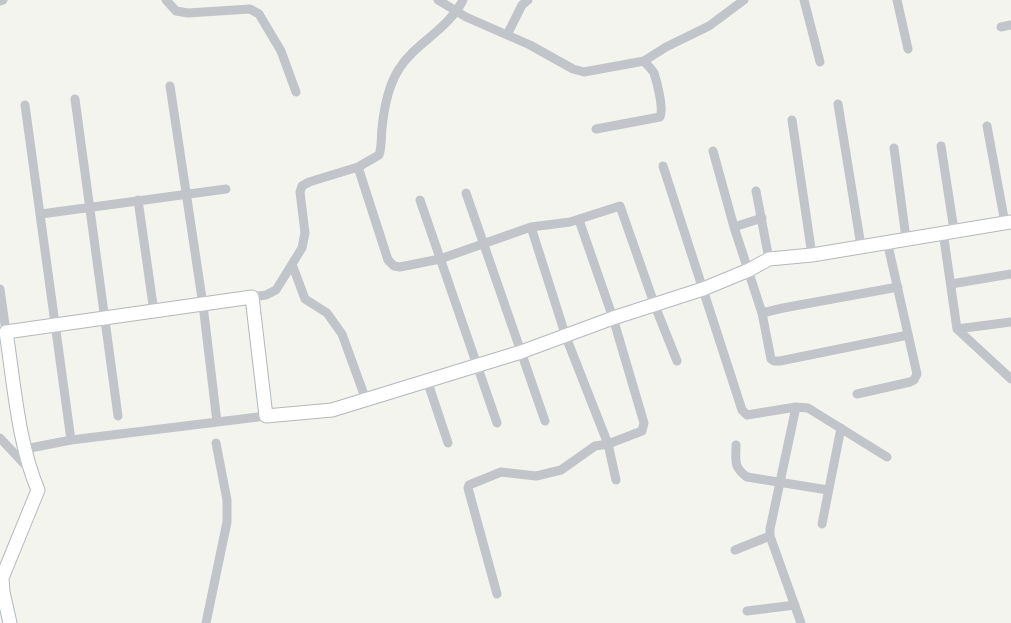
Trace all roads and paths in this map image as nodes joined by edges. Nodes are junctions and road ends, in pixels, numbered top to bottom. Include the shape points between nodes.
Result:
1 (3, 0) edge
2 (166, 0) edge
3 (438, 0) edge
4 (463, 0) edge
5 (528, 0) edge
6 (730, 0) edge
7 (744, 0) edge
8 (804, 0) edge
9 (897, 0) edge
10 (0, 1) edge
11 (736, 8) junction
12 (457, 11) junction
13 (1011, 25) edge
14 (1001, 27) dead end
15 (507, 35) junction
16 (908, 49) dead end
17 (644, 61) junction
18 (820, 62) dead end
19 (170, 86) dead end
20 (296, 92) dead end
21 (74, 99) dead end
22 (838, 104) dead end
23 (25, 105) dead end
24 (792, 120) dead end
25 (987, 126) dead end
26 (596, 129) dead end
27 (941, 146) dead end
28 (894, 148) dead end
29 (713, 151) dead end
30 (663, 166) dead end
31 (358, 167) junction
32 (226, 189) dead end
33 (756, 191) dead end
34 (466, 192) dead end
35 (185, 195) junction
36 (138, 200) junction
37 (420, 200) dead end
38 (89, 207) junction
39 (41, 214) junction
40 (762, 218) junction
41 (579, 220) junction
42 (1008, 222) edge
43 (531, 227) junction
44 (734, 227) junction
45 (949, 231) junction
46 (906, 238) junction
47 (887, 241) junction
48 (484, 243) junction
49 (861, 246) junction
50 (812, 255) junction
51 (440, 259) junction
52 (769, 259) junction
53 (292, 264) junction
54 (749, 270) junction
55 (1011, 274) edge
56 (951, 284) junction
57 (898, 287) junction
58 (0, 289) edge
59 (702, 289) junction
60 (252, 297) junction
61 (203, 305) junction
62 (655, 306) junction
63 (154, 312) junction
64 (762, 313) junction
65 (104, 318) junction
66 (613, 318) junction
67 (1011, 322) edge
68 (56, 324) junction
69 (957, 329) junction
70 (6, 332) junction
71 (908, 335) junction
72 (566, 336) junction
73 (521, 352) junction
74 (677, 360) dead end
75 (477, 365) junction
76 (1011, 379) edge
77 (427, 380) junction
78 (857, 394) dead end
79 (366, 400) junction
80 (796, 407) junction
81 (118, 416) dead end
82 (266, 416) junction
83 (545, 421) dead end
84 (217, 422) junction
85 (497, 423) dead end
86 (840, 428) junction
87 (0, 438) edge
88 (71, 440) junction
89 (216, 443) dead end
90 (448, 443) dead end
91 (608, 444) junction
92 (736, 445) dead end
93 (25, 449) junction
94 (887, 458) dead end
95 (30, 470) junction
96 (616, 480) dead end
97 (780, 482) junction
98 (828, 490) junction
99 (822, 524) dead end
100 (770, 536) junction
101 (735, 550) dead end
102 (1, 593) edge
103 (497, 594) dead end
104 (795, 605) junction
105 (747, 611) dead end
106 (10, 623) edge
107 (206, 623) edge
108 (801, 623) edge

1 - 10 street
2 - 20 street via 176,11 183,13 250,9 259,14 280,52
3 - 12 street
4 - 12 street
5 - 15 street via 522,4
6 - 11 street
7 - 11 street
8 - 18 street
9 - 16 street
11 - 17 street via 709,26
12 - 15 street
12 - 31 street via 398,70 384,112 379,155
13 - 14 street
15 - 17 street via 573,70 584,72
17 - 26 street via 653,73 662,113 660,117
19 - 35 street
21 - 38 street
22 - 49 street
23 - 39 street
24 - 50 street
25 - 42 street
27 - 45 street
28 - 46 street
29 - 44 street
30 - 59 street
31 - 51 street via 388,260 394,266 400,267
31 - 53 street via 302,186 300,192 305,233 302,248
32 - 35 street
33 - 40 street
34 - 48 street
35 - 36 street
35 - 61 street
36 - 38 street
36 - 63 street
37 - 51 street
38 - 39 street
38 - 65 street
39 - 68 street
40 - 44 street
40 - 52 street
41 - 43 street
41 - 62 street via 618,206 621,208
41 - 66 street
42 - 45 street
43 - 48 street
43 - 72 street
44 - 54 street
45 - 46 street
45 - 56 street
46 - 47 street
47 - 49 street
47 - 57 street
48 - 51 street
48 - 73 street
49 - 50 street
50 - 52 street
51 - 75 street
52 - 54 street
53 - 60 street via 276,290
53 - 79 street via 305,299 327,313 342,334
54 - 59 street
54 - 64 street
55 - 56 street
56 - 69 street
57 - 64 street
57 - 71 street
58 - 70 street
59 - 62 street
59 - 80 street via 742,410 747,415
60 - 61 street
60 - 82 street
61 - 63 street
61 - 84 street
62 - 66 street
62 - 74 street
63 - 65 street
64 - 71 street via 771,359 774,361
65 - 68 street
65 - 81 street
66 - 72 street
66 - 91 street via 644,428
67 - 69 street
68 - 70 street
68 - 88 street
69 - 76 street
70 - 93 street
71 - 78 street via 917,374 914,380
72 - 73 street
72 - 91 street
73 - 75 street
73 - 83 street
75 - 77 street
75 - 85 street
77 - 79 street
77 - 90 street
79 - 82 street via 332,410
80 - 86 street via 808,408
80 - 97 street
82 - 84 street
84 - 88 street
86 - 94 street
86 - 98 street
87 - 95 street
88 - 93 street
89 - 107 street via 227,500 227,522
91 - 96 street
91 - 103 street via 595,446 564,469 536,476 501,472 469,485
92 - 97 street via 738,471 747,477
93 - 95 street
95 - 102 street via 38,490 4,569
97 - 98 street
97 - 100 street
98 - 99 street
100 - 101 street
100 - 104 street
102 - 106 street
104 - 105 street
104 - 108 street

